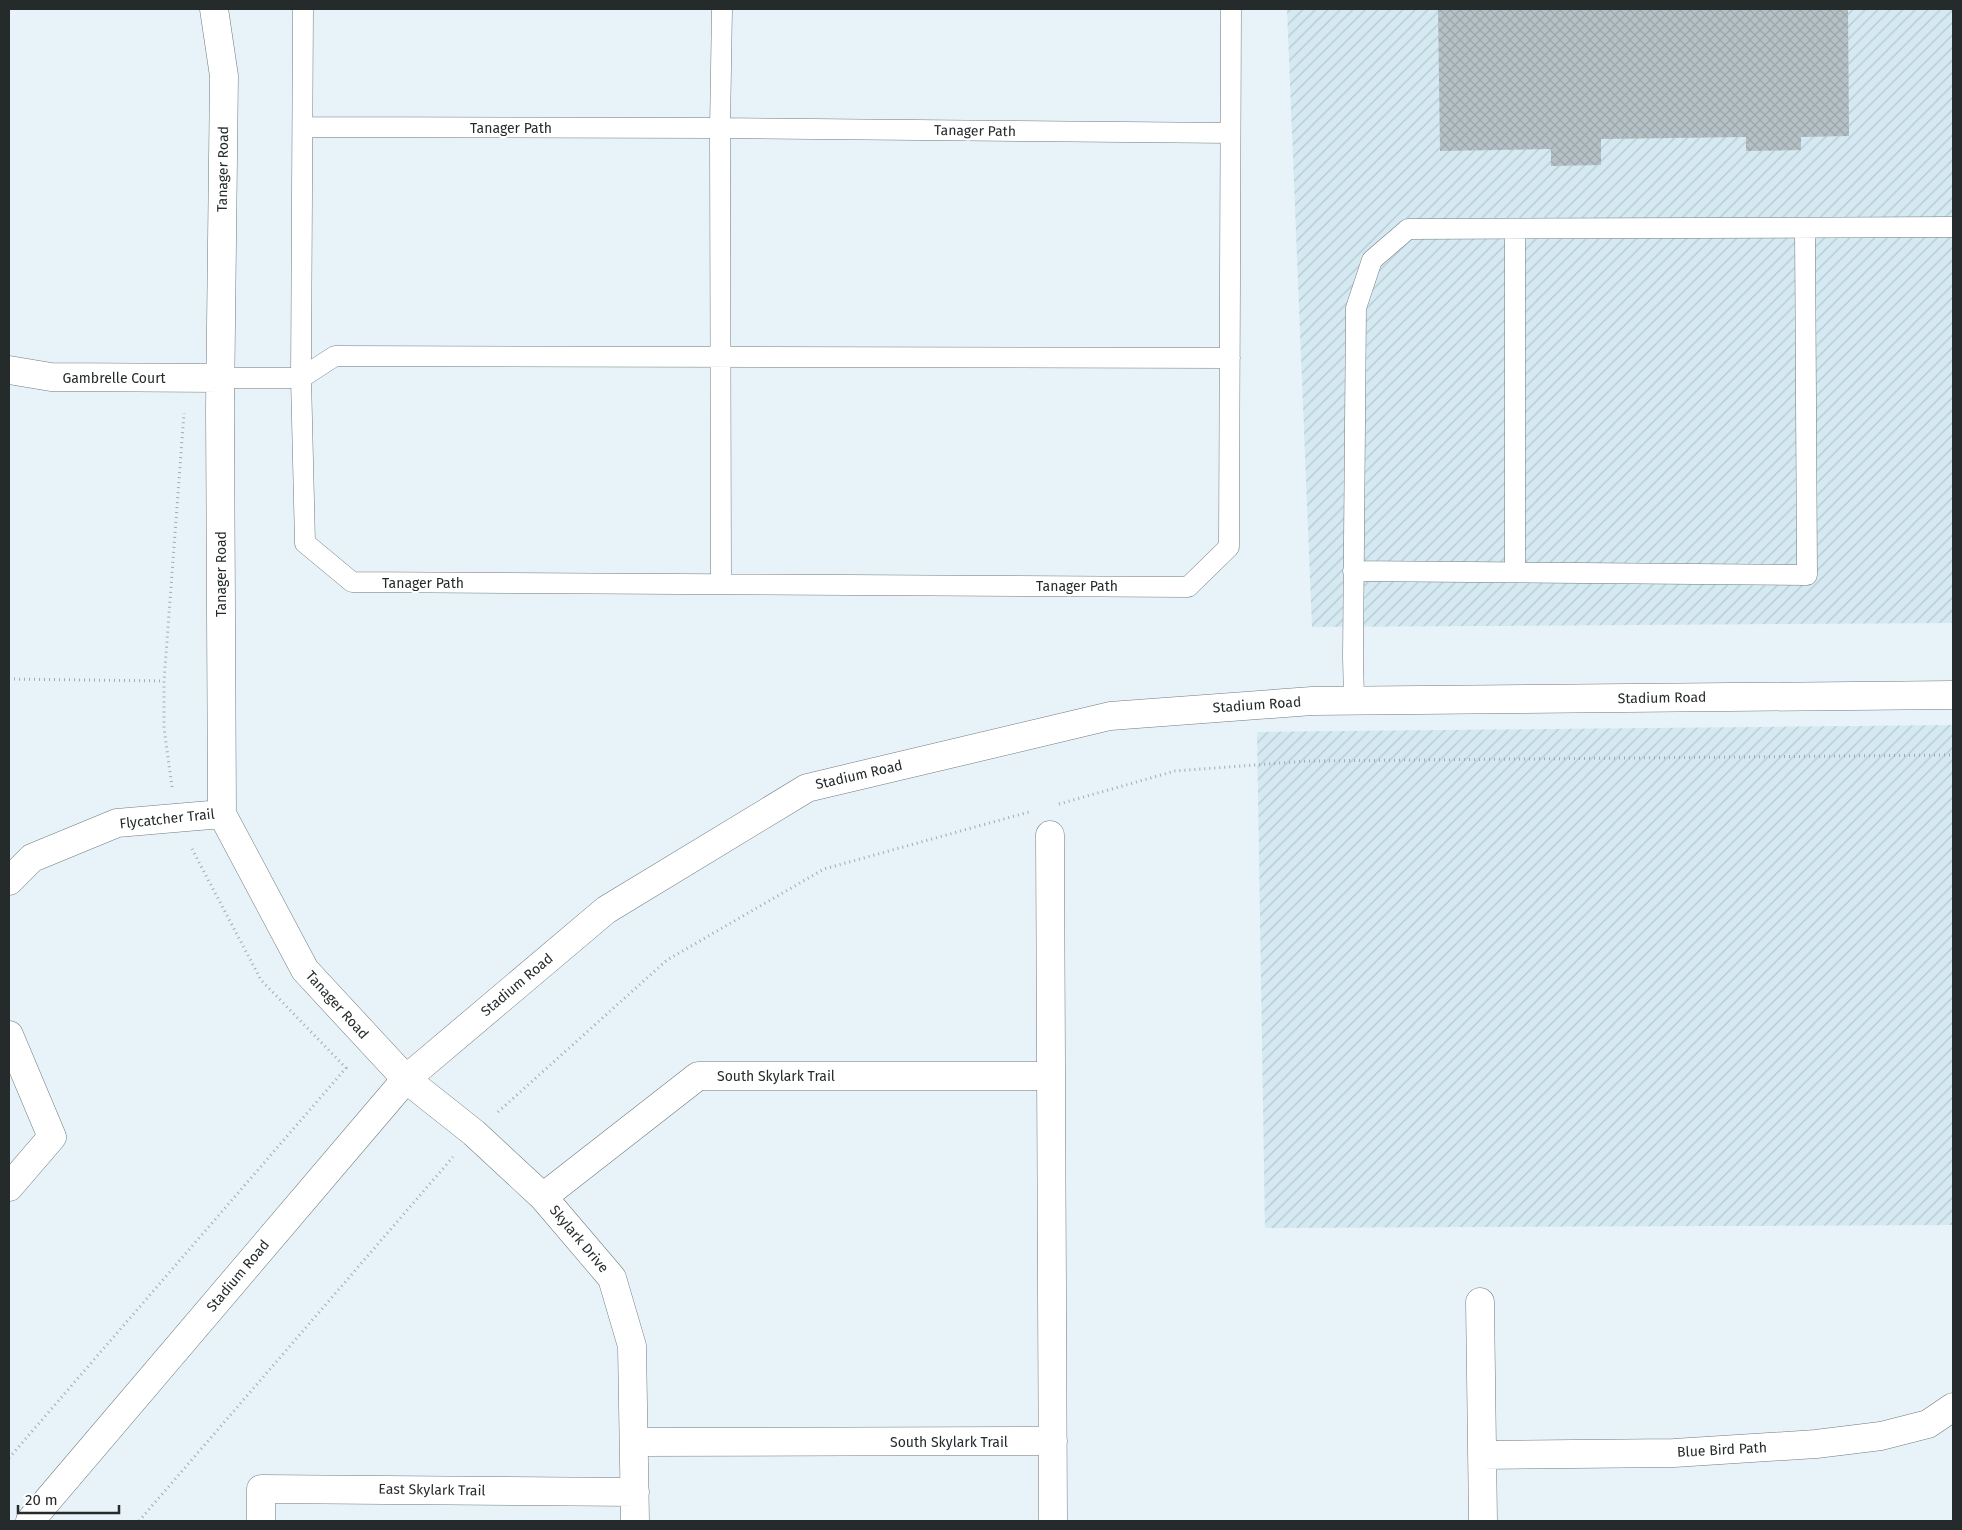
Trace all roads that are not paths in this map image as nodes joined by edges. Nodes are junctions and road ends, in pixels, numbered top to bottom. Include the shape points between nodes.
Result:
1 (214, 9) edge
2 (303, 9) edge
3 (722, 9) edge
4 (1231, 9) edge
5 (303, 127) junction
6 (720, 128) junction
7 (1230, 133) junction
8 (1953, 227) edge
9 (1805, 228) junction
10 (1515, 229) junction
11 (721, 358) junction
12 (1230, 358) junction
13 (9, 370) edge
14 (221, 378) junction
15 (301, 378) junction
16 (1353, 571) junction
17 (1515, 572) junction
18 (721, 584) junction
19 (1953, 695) edge
20 (1354, 701) junction
21 (222, 814) junction
22 (1050, 835) dead end
23 (9, 881) edge
24 (9, 1035) edge
25 (1050, 1076) junction
26 (406, 1079) junction
27 (9, 1187) edge
28 (543, 1197) junction
29 (1480, 1302) dead end
30 (1953, 1407) edge
31 (1052, 1441) junction
32 (635, 1442) junction
33 (1482, 1455) junction
34 (635, 1492) junction
35 (30, 1521) edge
36 (261, 1521) edge
37 (635, 1521) edge
38 (1053, 1521) edge
39 (1483, 1521) edge

1 - 14 street, Tanager Road via 224,76
2 - 5 lane, Tanager Path
3 - 6 lane
4 - 7 lane, Tanager Path
5 - 6 lane, Tanager Path
5 - 15 lane, Tanager Path
6 - 7 lane, Tanager Path
6 - 11 lane
7 - 12 lane, Tanager Path
8 - 9 lane
9 - 10 lane
9 - 17 lane via 1807,575
10 - 16 lane via 1408,229 1372,260 1356,308
10 - 17 lane
11 - 12 lane
11 - 15 lane via 335,356
11 - 18 lane
12 - 18 lane, Tanager Path via 1229,547 1188,587
13 - 14 street, Gambrelle Court via 51,377
14 - 15 lane
14 - 21 street, Tanager Road
15 - 18 lane, Tanager Path via 305,543 352,582
16 - 17 lane
16 - 20 lane
19 - 20 street, Stadium Road
20 - 26 street, Stadium Road via 1312,701 1110,716 807,788 606,910
21 - 23 street, Flycatcher Trail via 117,823 32,858
21 - 26 street, Tanager Road via 305,970
22 - 25 street
24 - 27 street via 52,1137
25 - 28 street, South Skylark Trail via 698,1076
25 - 31 street
26 - 28 street, Skylark Drive via 474,1133
26 - 35 street, Stadium Road
28 - 32 street, Skylark Drive via 612,1278 632,1346
29 - 33 street
30 - 33 street, Blue Bird Path via 1928,1424 1881,1436 1816,1444 1674,1453
31 - 32 street, South Skylark Trail
31 - 38 street
32 - 34 street, Skylark Drive
33 - 39 street
34 - 36 street, East Skylark Trail via 261,1489
34 - 37 street, Skylark Drive

